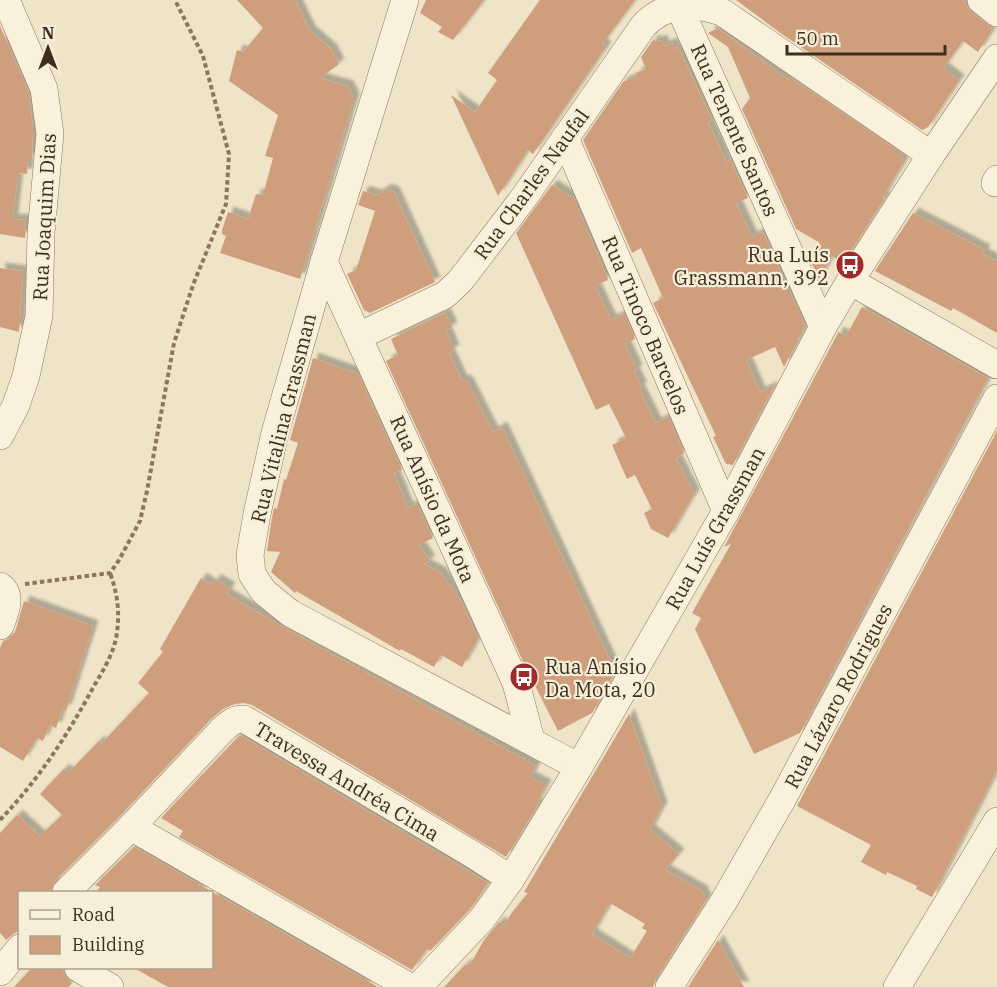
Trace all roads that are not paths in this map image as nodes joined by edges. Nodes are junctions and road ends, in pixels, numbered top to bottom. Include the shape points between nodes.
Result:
1 (6, 0) edge
2 (405, 0) edge
3 (981, 0) edge
4 (677, 3) edge
5 (997, 13) edge
6 (997, 58) edge
7 (565, 138) junction
8 (931, 155) junction
9 (324, 262) junction
10 (850, 281) junction
11 (823, 327) junction
12 (359, 336) junction
13 (997, 365) edge
14 (997, 398) edge
15 (0, 436) edge
16 (726, 511) junction
17 (2, 586) edge
18 (0, 626) edge
19 (531, 740) junction
20 (579, 767) junction
21 (997, 821) edge
22 (131, 827) junction
23 (510, 879) junction
24 (67, 891) edge
25 (18, 950) edge
26 (80, 969) edge
27 (0, 972) edge
28 (421, 986) edge
29 (110, 987) edge
30 (669, 987) edge
31 (897, 987) edge

1 - 15 street, Rua Joaquim Dias via 44,89 50,134 41,233 39,316 26,376
2 - 9 street, Rua Vitalina Grassman
3 - 5 street
4 - 7 street, Rua Charles Naufal via 644,25
4 - 8 street via 722,12
4 - 11 street, Rua Tenente Santos
6 - 8 street, Rua Luís Grassman
7 - 12 street, Rua Charles Naufal via 455,286 445,295
7 - 16 street, Rua Tinoco Barcelos
8 - 10 street, Rua Luís Grassman
9 - 12 street, Rua Anísio da Mota
9 - 19 street, Rua Vitalina Grassman via 275,433 250,555 252,574 264,592 290,613
10 - 11 street, Rua Luís Grassman
10 - 13 street
11 - 16 street, Rua Luís Grassman
12 - 19 street, Rua Anísio da Mota via 516,683
14 - 30 street, Rua Lázaro Rodrigues via 783,798
16 - 20 street, Rua Luís Grassman
17 - 18 street via 7,603
19 - 20 street, Rua Vitalina Grassman
20 - 23 street, Rua Luís Grassman
21 - 31 street
22 - 23 street, Travessa Andréa Cima via 222,730 239,719
22 - 24 street, Travessa Andréa Cima
22 - 28 street
23 - 28 street, Rua Luís Grassman via 482,919
25 - 27 street
26 - 29 street

